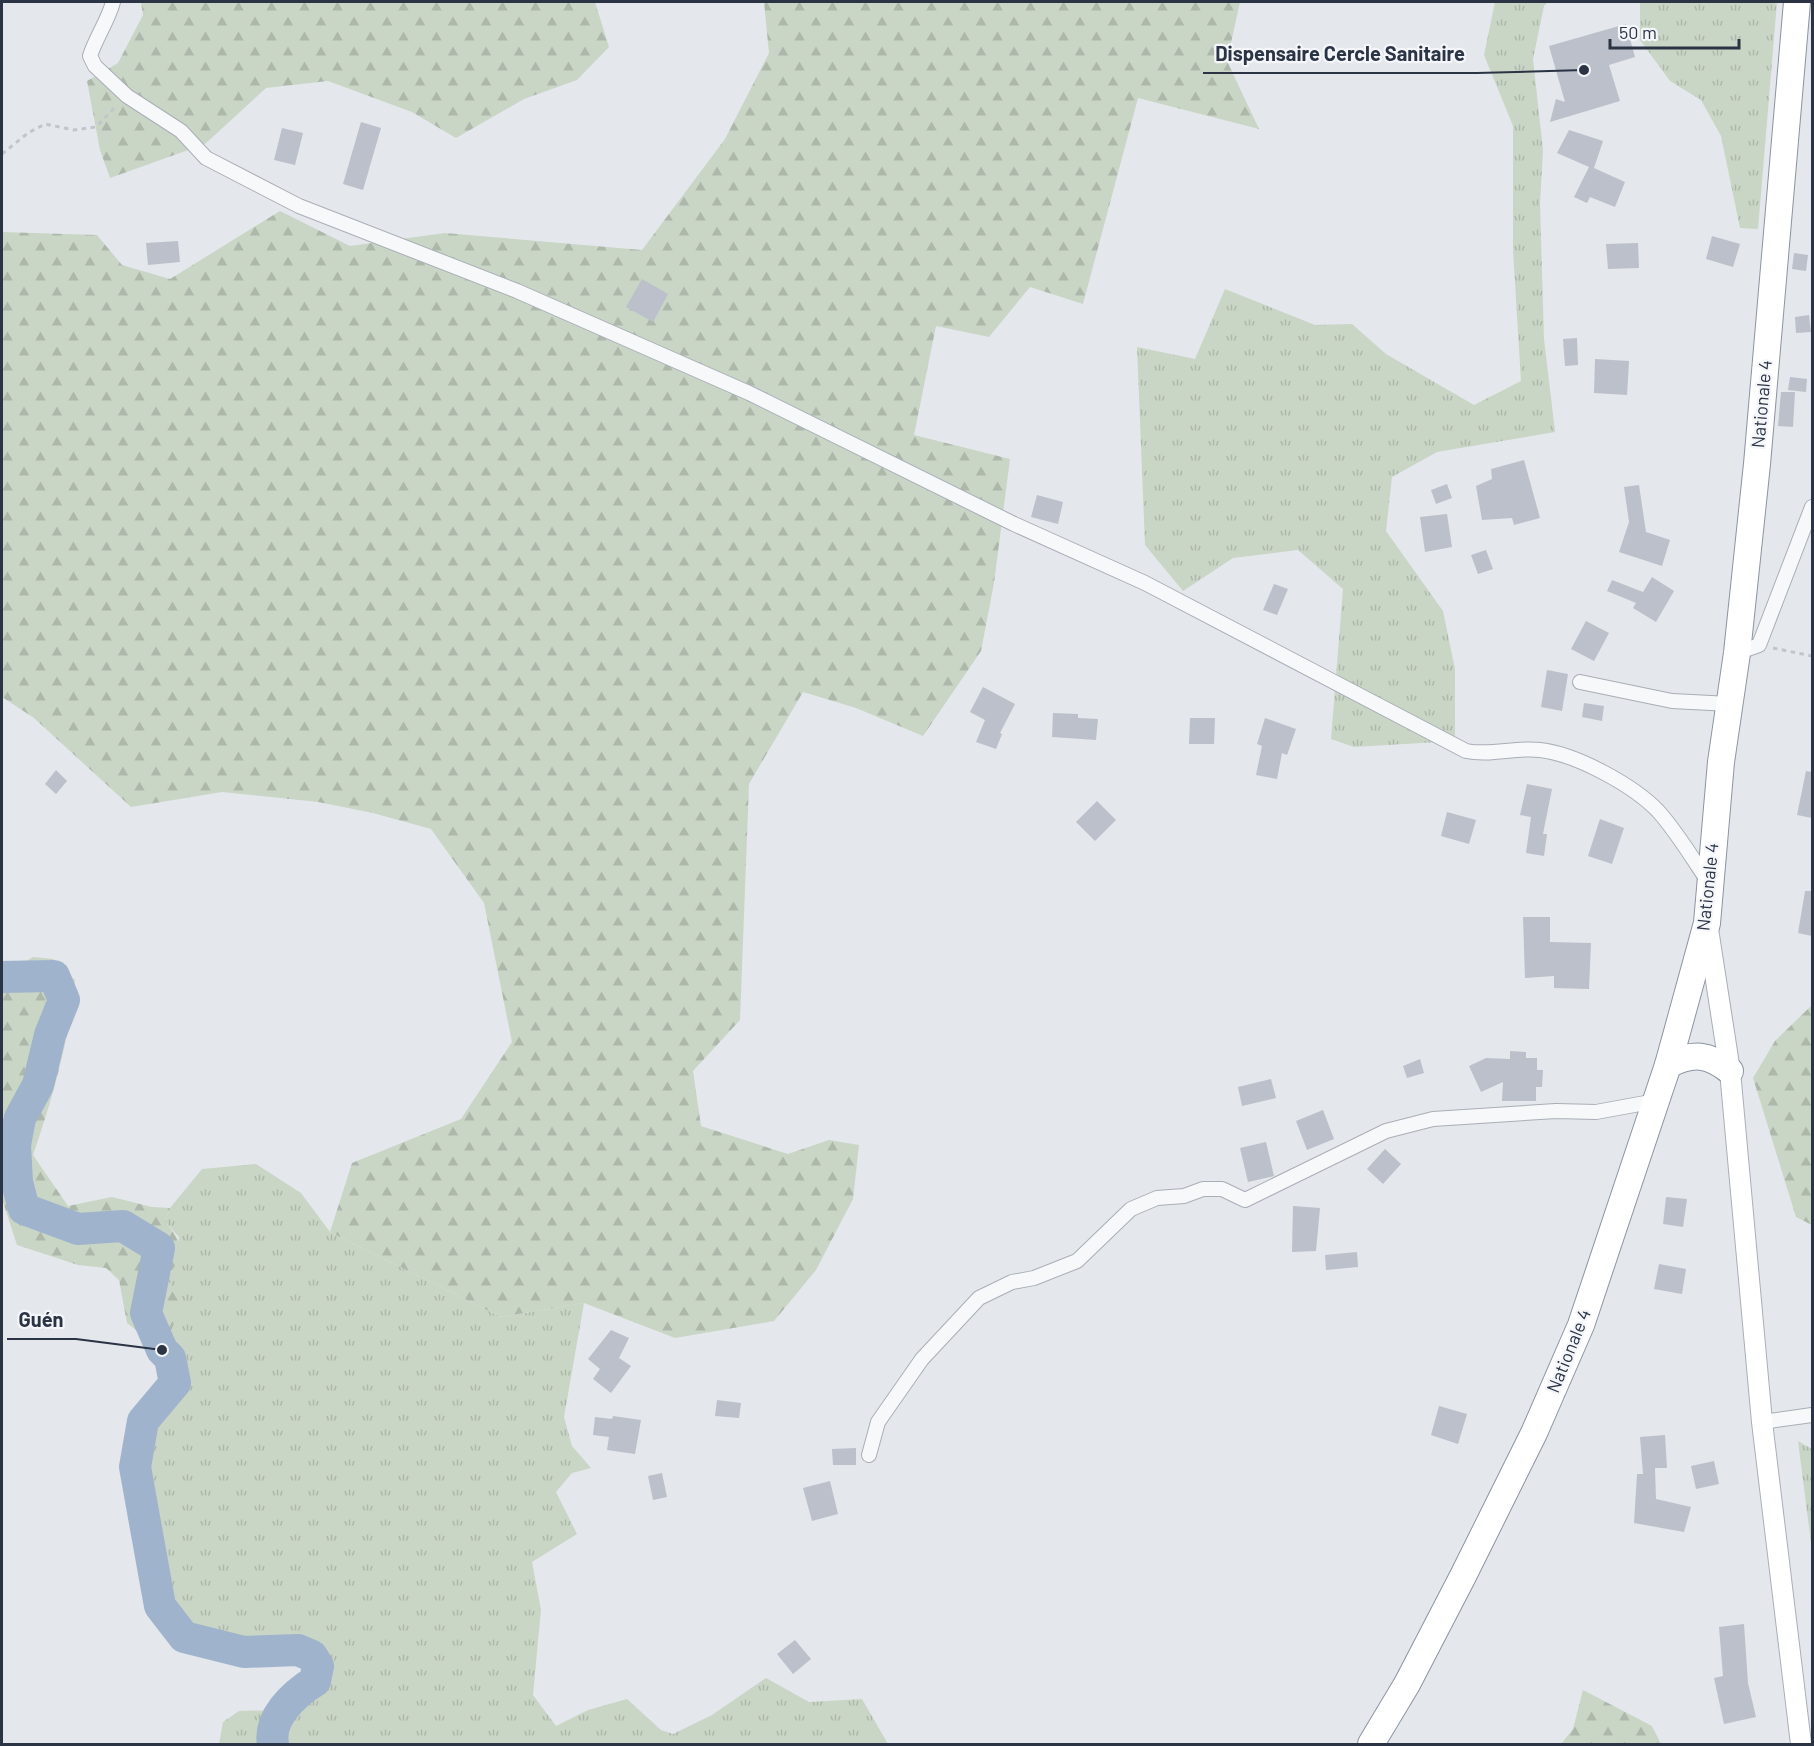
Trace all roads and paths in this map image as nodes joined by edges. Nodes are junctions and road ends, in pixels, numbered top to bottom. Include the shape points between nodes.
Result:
1 (112, 2) edge
2 (1797, 2) edge
3 (127, 96) junction
4 (2, 154) edge
5 (1812, 507) edge
6 (1748, 649) junction
7 (1812, 656) edge
8 (1580, 682) dead end
9 (1730, 704) junction
10 (1709, 883) junction
11 (1707, 923) junction
12 (1668, 1065) junction
13 (1730, 1071) junction
14 (1656, 1101) junction
15 (1812, 1415) edge
16 (1762, 1422) junction
17 (869, 1455) dead end
18 (1371, 1744) edge
19 (1801, 1744) edge

1 - 3 street via 90,56 95,66
2 - 6 highway, Nationale 4 via 1757,464
3 - 4 path via 96,127 74,130 45,124
3 - 10 street via 181,131 206,158 300,206 517,291 749,393 1023,528 1145,583 1466,751 1483,755 1540,750 1607,775 1639,794 1659,812
5 - 6 street
6 - 7 path
6 - 9 highway, Nationale 4
8 - 9 street via 1672,701
9 - 10 highway, Nationale 4
10 - 11 highway, Nationale 4
11 - 12 highway, Nationale 4
11 - 13 main road
12 - 13 highway via 1684,1057 1701,1055 1717,1060
12 - 14 highway, Nationale 4
13 - 16 main road
14 - 17 street via 1596,1112 1433,1119 1386,1131 1245,1200 1222,1189 1203,1189 1184,1196 1157,1198 1131,1209 1077,1261 1012,1282 967,1308 922,1359 878,1422
14 - 18 highway, Nationale 4 via 1581,1325 1534,1433 1407,1684
15 - 16 street
16 - 19 main road

